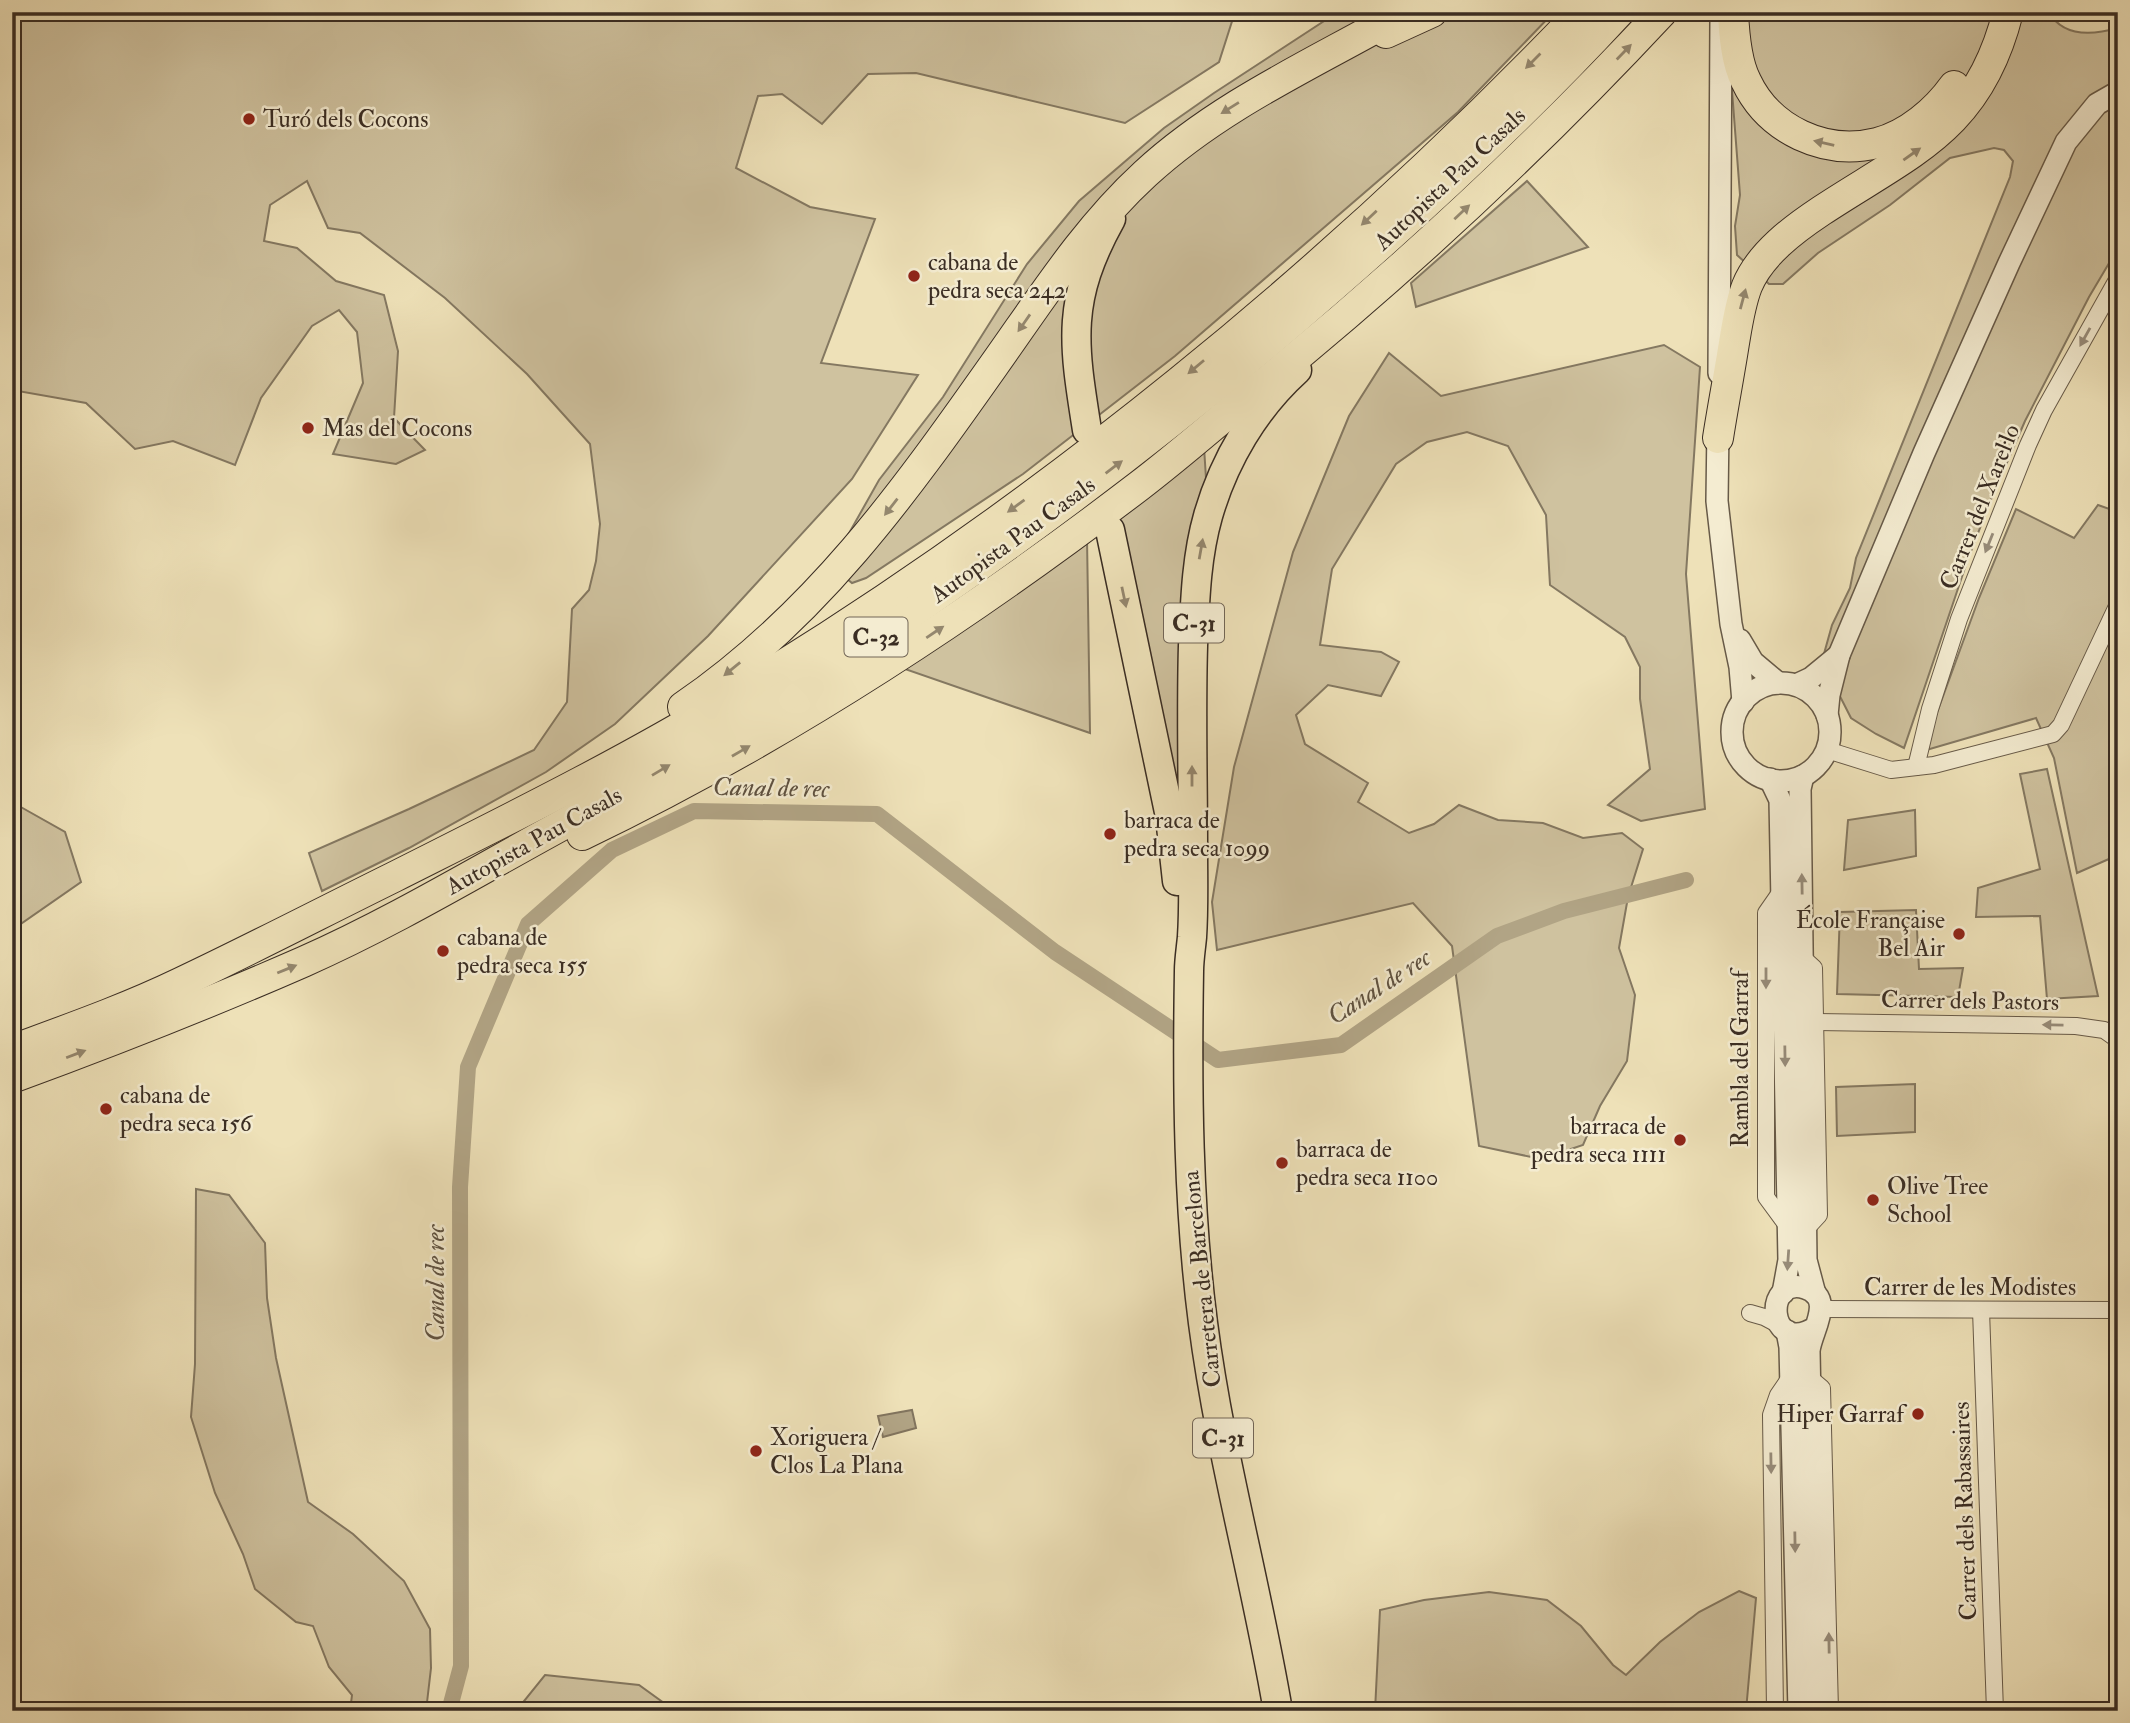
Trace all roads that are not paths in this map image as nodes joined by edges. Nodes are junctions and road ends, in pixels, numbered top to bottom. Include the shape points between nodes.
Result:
1 (1404, 12) edge
2 (1432, 12) edge
3 (1581, 12) edge
4 (1619, 12) edge
5 (1662, 12) edge
6 (1721, 12) edge
7 (1733, 12) edge
8 (1987, 12) edge
9 (2008, 12) edge
10 (1290, 75) junction
11 (2118, 92) edge
12 (1144, 175) junction
13 (2118, 278) edge
14 (1338, 323) junction
15 (1087, 430) dead end
16 (1718, 438) junction
17 (1110, 530) dead end
18 (2118, 604) edge
19 (1731, 624) junction
20 (1839, 655) junction
21 (1787, 684) junction
22 (1743, 702) junction
23 (1827, 715) junction
24 (1827, 750) junction
25 (1916, 767) junction
26 (1770, 779) junction
27 (1802, 782) junction
28 (520, 814) junction
29 (415, 907) junction
30 (1803, 958) junction
31 (1189, 966) junction
32 (1817, 1022) junction
33 (2118, 1040) edge
34 (12, 1050) edge
35 (12, 1078) edge
36 (1798, 1227) junction
37 (1780, 1296) junction
38 (1817, 1310) junction
39 (1981, 1310) junction
40 (2118, 1310) edge
41 (1784, 1329) junction
42 (1800, 1376) junction
43 (1278, 1711) edge
44 (1776, 1711) edge
45 (1798, 1711) edge
46 (1816, 1711) edge
47 (1830, 1711) edge
48 (1994, 1711) edge

1 - 10 highway
2 - 10 highway
3 -> 28 highway, Autopista Pau Casals / C-32 via 1465,130 1278,299 1109,436 934,564 797,656 646,747
29 -> 4 highway, Autopista Pau Casals / C-32 via 641,782 836,664 1034,527 1196,402 1384,243 1487,147
14 -> 5 highway via 1515,161
6 - 16 street
8 -> 7 highway via 1963,74 1943,102 1911,128 1878,143 1843,147 1800,136 1769,114 1745,80
16 -> 9 highway via 1747,285 1790,231 1889,170 1959,113 1999,46
10 -> 12 highway via 1208,122
11 - 20 street via 2097,104 2066,142 1924,453
12 - 15 highway via 1100,237 1078,300 1076,343
12 -> 28 highway via 1074,253 891,509 801,610 702,694 547,790
13 -> 25 street, Carrer del Xarel·lo via 2028,445 1959,619
29 -> 14 highway via 462,893 619,818 872,673 1048,554 1140,485
31 -> 14 highway, C-31 via 1195,598 1208,515 1249,425
16 - 19 street via 1717,501
17 -> 31 highway, C-31 via 1170,817
18 - 25 street via 2053,734
19 - 21 street via 1753,662
19 - 22 street
20 - 21 street via 1811,678
20 - 23 street
21 - 22 street via 1761,687
21 - 23 street via 1815,696
22 - 26 street via 1733,726 1736,751 1747,767
23 - 24 street
24 - 25 street via 1891,770
24 - 27 street
26 - 27 street
26 -> 36 street, Rambla del Garraf via 1780,800
30 -> 27 street, Rambla del Garraf
28 - 34 highway, Autopista Pau Casals / C-32 via 179,984
35 -> 29 highway, Autopista Pau Casals / C-32 via 305,961
30 - 32 street, Rambla del Garraf via 1814,968
30 - 36 street, Rambla del Garraf
31 - 43 highway, Carretera de Barcelona / C-31 via 1189,1162 1203,1325
33 -> 32 street, Carrer dels Pastors via 2104,1030 2076,1026
32 - 36 street, Rambla del Garraf via 1819,1215
36 -> 37 street, Rambla del Garraf
36 - 38 street, Rambla del Garraf
37 - 38 street via 1790,1288 1803,1287
37 - 41 street via 1775,1317
38 - 39 street, Carrer de les Modistes
38 - 41 street via 1805,1333
38 - 42 street, Rambla del Garraf
39 - 40 street, Carrer de les Modistes
39 - 48 street, Carrer dels Rabassaires
41 - 42 street, Rambla del Garraf
42 -> 44 street, Rambla del Garraf via 1778,1395 1771,1415
42 -> 45 street, Rambla del Garraf
42 - 46 street, Rambla del Garraf
47 -> 42 street, Rambla del Garraf via 1822,1388

